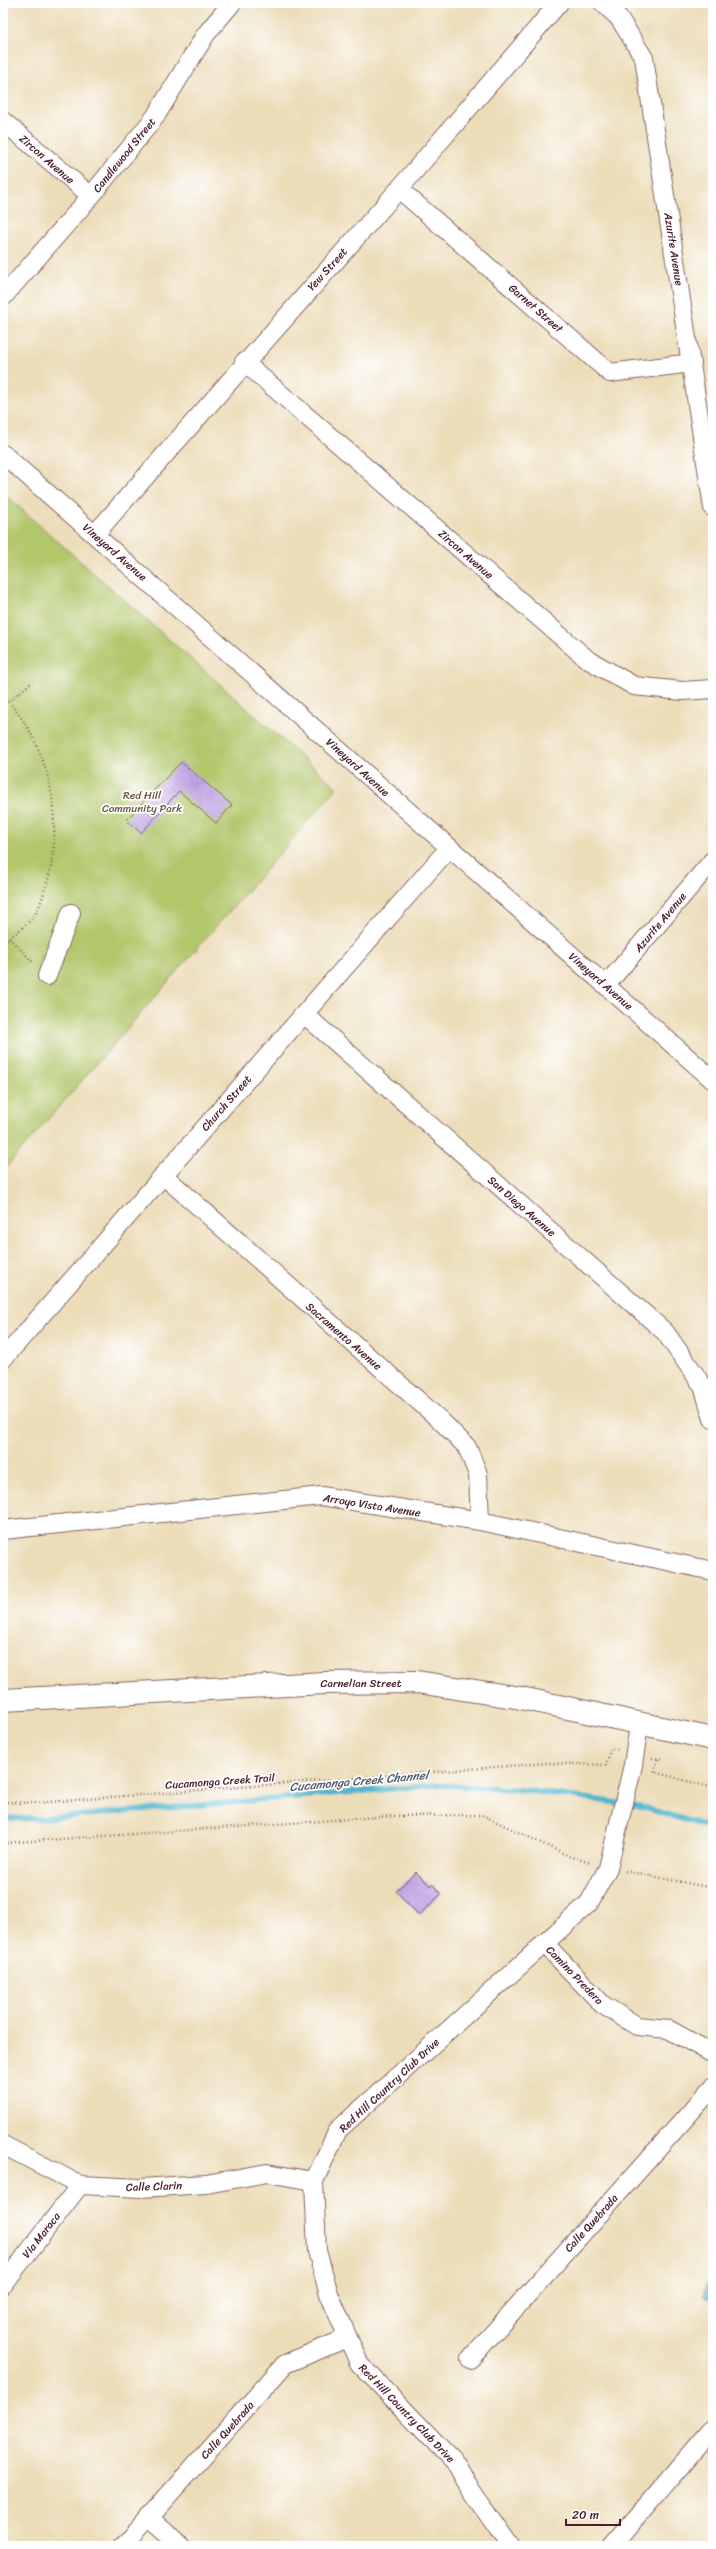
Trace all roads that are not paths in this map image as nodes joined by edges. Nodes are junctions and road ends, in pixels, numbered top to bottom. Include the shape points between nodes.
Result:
1 (232, 3) edge
2 (559, 3) edge
3 (603, 3) edge
4 (3, 121) edge
5 (399, 189) junction
6 (91, 196) junction
7 (3, 297) edge
8 (244, 362) junction
9 (692, 363) junction
10 (3, 454) edge
11 (713, 508) edge
12 (95, 534) junction
13 (713, 689) edge
14 (450, 848) junction
15 (713, 860) edge
16 (71, 913) dead end
17 (47, 976) road end
18 (606, 985) junction
19 (304, 1014) junction
20 (713, 1080) edge
21 (162, 1176) junction
22 (3, 1359) edge
23 (713, 1419) edge
24 (480, 1521) junction
25 (3, 1530) edge
26 (712, 1566) edge
27 (3, 1700) edge
28 (639, 1725) junction
29 (713, 1739) edge
30 (544, 1943) junction
31 (713, 2054) edge
32 (713, 2087) edge
33 (3, 2145) edge
34 (314, 2182) junction
35 (80, 2185) junction
36 (3, 2285) edge
37 (347, 2338) junction
38 (470, 2360) dead end
39 (713, 2428) edge
40 (148, 2518) junction
41 (123, 2546) edge
42 (182, 2546) edge
43 (510, 2546) edge
44 (612, 2546) edge

1 - 6 street, Candlewood Street via 206,34 155,117
2 - 5 street, Yew Street
3 - 9 street, Azurite Avenue via 619,18 644,58
4 - 6 street, Zircon Avenue
5 - 8 street, Yew Street
5 - 9 street, Garnet Street via 610,373
6 - 7 street, Candlewood Street
8 - 12 street, Yew Street
8 - 13 street, Zircon Avenue via 587,658 634,686 682,691
9 - 11 street, Azurite Avenue
10 - 12 street, Vineyard Avenue
12 - 14 street, Vineyard Avenue
14 - 18 street, Vineyard Avenue
14 - 19 street, Church Street
15 - 18 street, Azurite Avenue
16 - 17 street
18 - 20 street, Vineyard Avenue
19 - 21 street, Church Street
19 - 23 street, San Diego Avenue via 665,1332 703,1386
21 - 22 street, Church Street
21 - 24 street, Sacramento Avenue via 440,1420 467,1447 478,1474
24 - 25 street, Arroyo Vista Avenue via 321,1496
24 - 26 street, Arroyo Vista Avenue
27 - 28 main road, Carnelian Street via 324,1682 417,1682 521,1698
28 - 29 main road, Carnelian Street
28 - 30 street, Red Hill Country Club Drive via 634,1765 608,1868 589,1903
30 - 31 street, Camino Predera via 603,2005 637,2026 668,2029
30 - 34 street, Red Hill Country Club Drive via 338,2130
32 - 38 street, Calle Quebrada
33 - 35 street, Calle Clarin
34 - 35 street, Calle Clarin via 267,2173 206,2184 141,2188
34 - 37 street, Red Hill Country Club Drive via 317,2250 329,2294
35 - 36 street, Via Maraca
37 - 40 street, Calle Quebrada via 285,2364
37 - 43 street, Red Hill Country Club Drive via 359,2363 457,2465
39 - 44 street
40 - 41 street, Calle Quebrada
40 - 42 street

